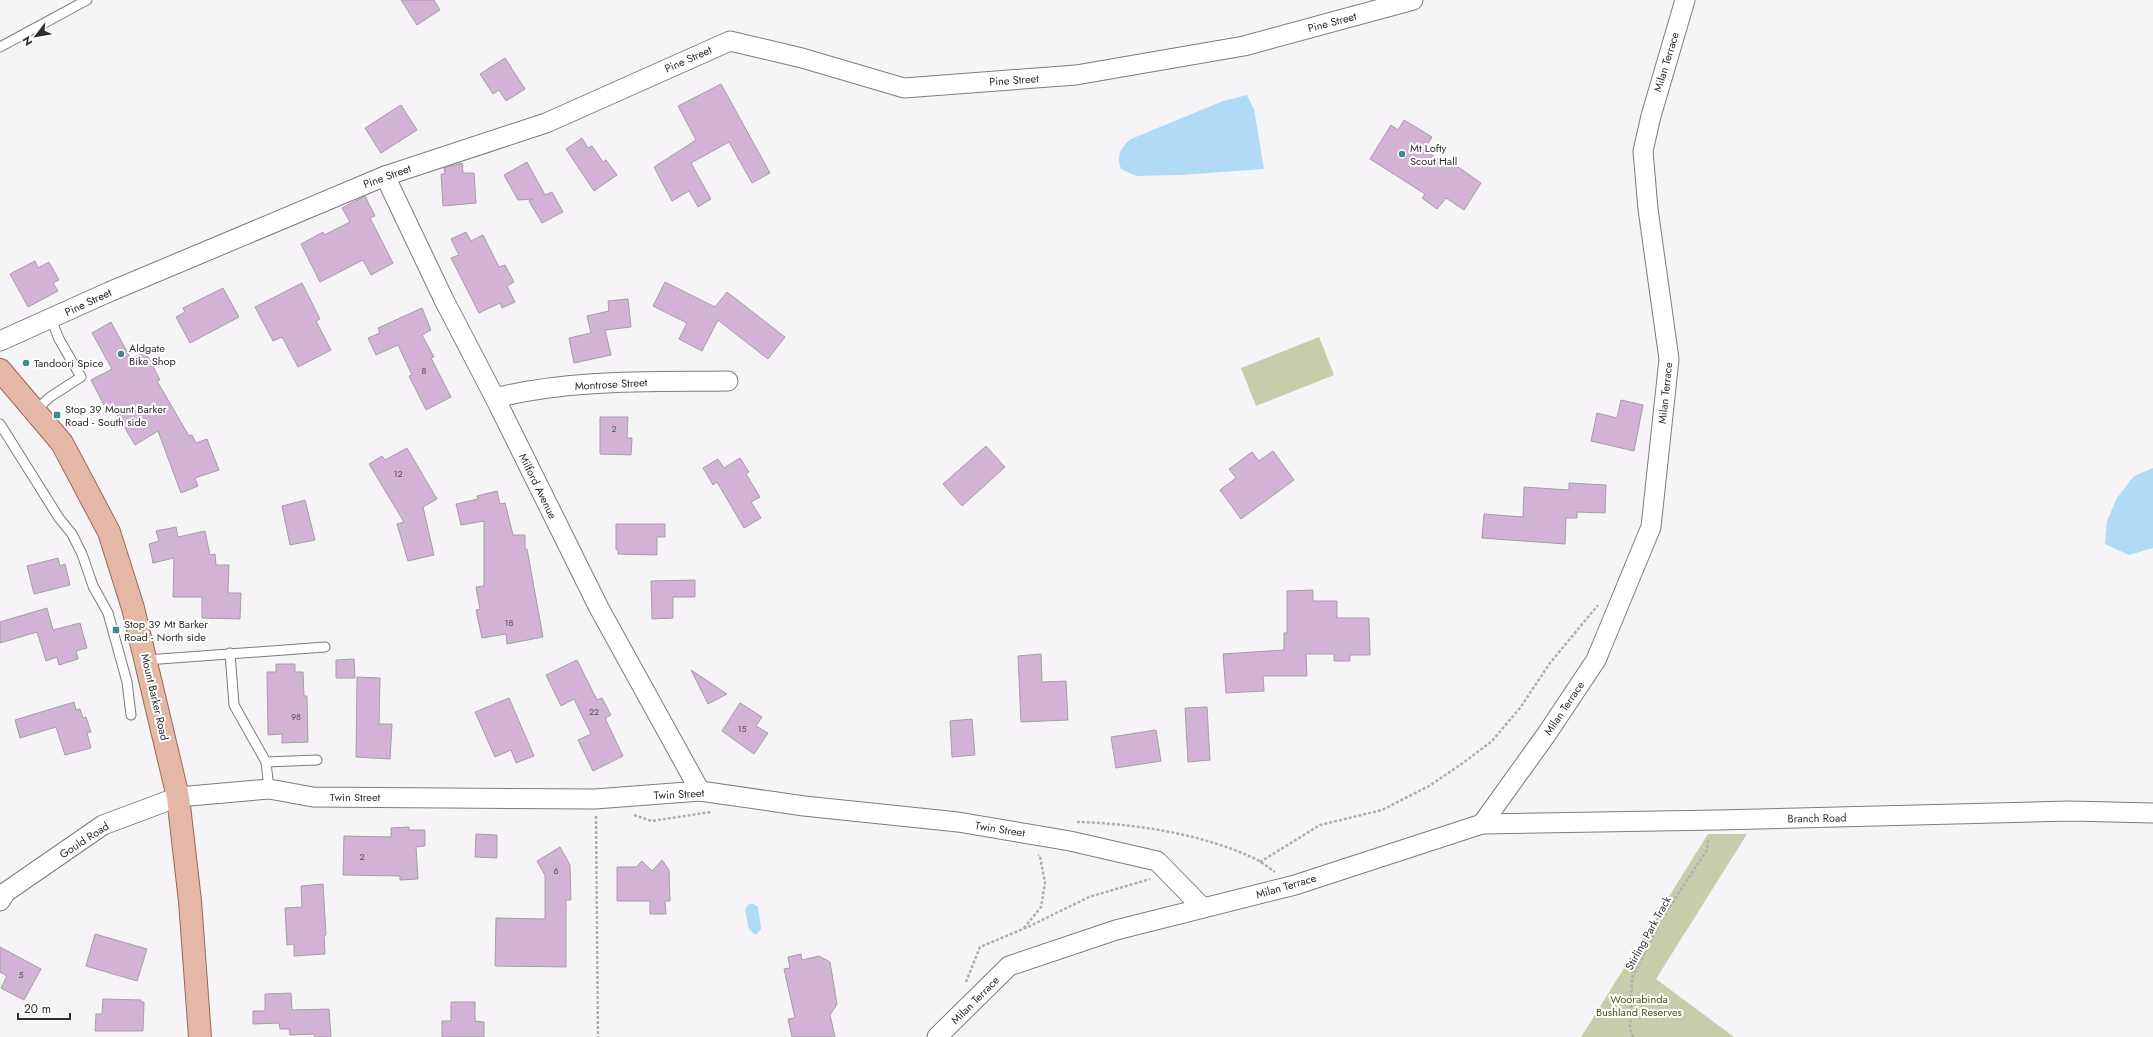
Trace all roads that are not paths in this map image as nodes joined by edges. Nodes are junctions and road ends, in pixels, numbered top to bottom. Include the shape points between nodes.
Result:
1 (87, 0) edge
2 (1413, 0) edge
3 (1685, 0) edge
4 (0, 47) edge
5 (385, 176) junction
6 (51, 319) junction
7 (0, 341) edge
8 (0, 370) edge
9 (728, 381) dead end
10 (495, 398) junction
11 (36, 410) junction
12 (0, 424) edge
13 (325, 647) dead end
14 (230, 653) junction
15 (148, 668) junction
16 (127, 682) junction
17 (131, 715) dead end
18 (317, 760) dead end
19 (266, 762) junction
20 (270, 789) junction
21 (700, 791) junction
22 (178, 797) junction
23 (2153, 813) edge
24 (1482, 824) junction
25 (2, 895) edge
26 (1203, 908) junction
27 (200, 1037) edge
28 (938, 1037) edge

1 - 4 lane
2 - 5 street, Pine Street via 1244,46 1076,75 904,88 802,58 730,41 546,123
3 - 24 street, Milan Terrace via 1650,116 1643,150 1648,209 1669,359 1651,527 1596,660
5 - 6 street, Pine Street
5 - 10 street, Milford Avenue via 444,300
6 - 7 street, Pine Street
6 - 11 lane via 59,339 81,377 50,397
8 - 11 main road, Mount Barker Road
9 - 10 street, Montrose Street via 612,382 525,391
10 - 21 street, Milford Avenue via 599,608
11 - 15 main road, Mount Barker Road via 62,443 109,532 133,608
12 - 16 lane via 59,518 72,534 82,554 93,586 108,613
13 - 14 lane
14 - 15 lane
14 - 19 lane via 234,705
15 - 16 lane
15 - 22 main road, Mount Barker Road
16 - 17 lane
18 - 19 lane
19 - 20 lane
20 - 21 street, Twin Street via 313,797 595,800
20 - 22 street, Twin Street
21 - 26 street, Twin Street via 995,828 1070,841 1157,861
22 - 25 street, Gould Road via 103,825
22 - 27 main road, Mount Barker Road via 190,901
23 - 24 street, Branch Road via 2069,811
24 - 26 street, Milan Terrace via 1295,885
26 - 28 street, Milan Terrace via 1116,930 1008,966

